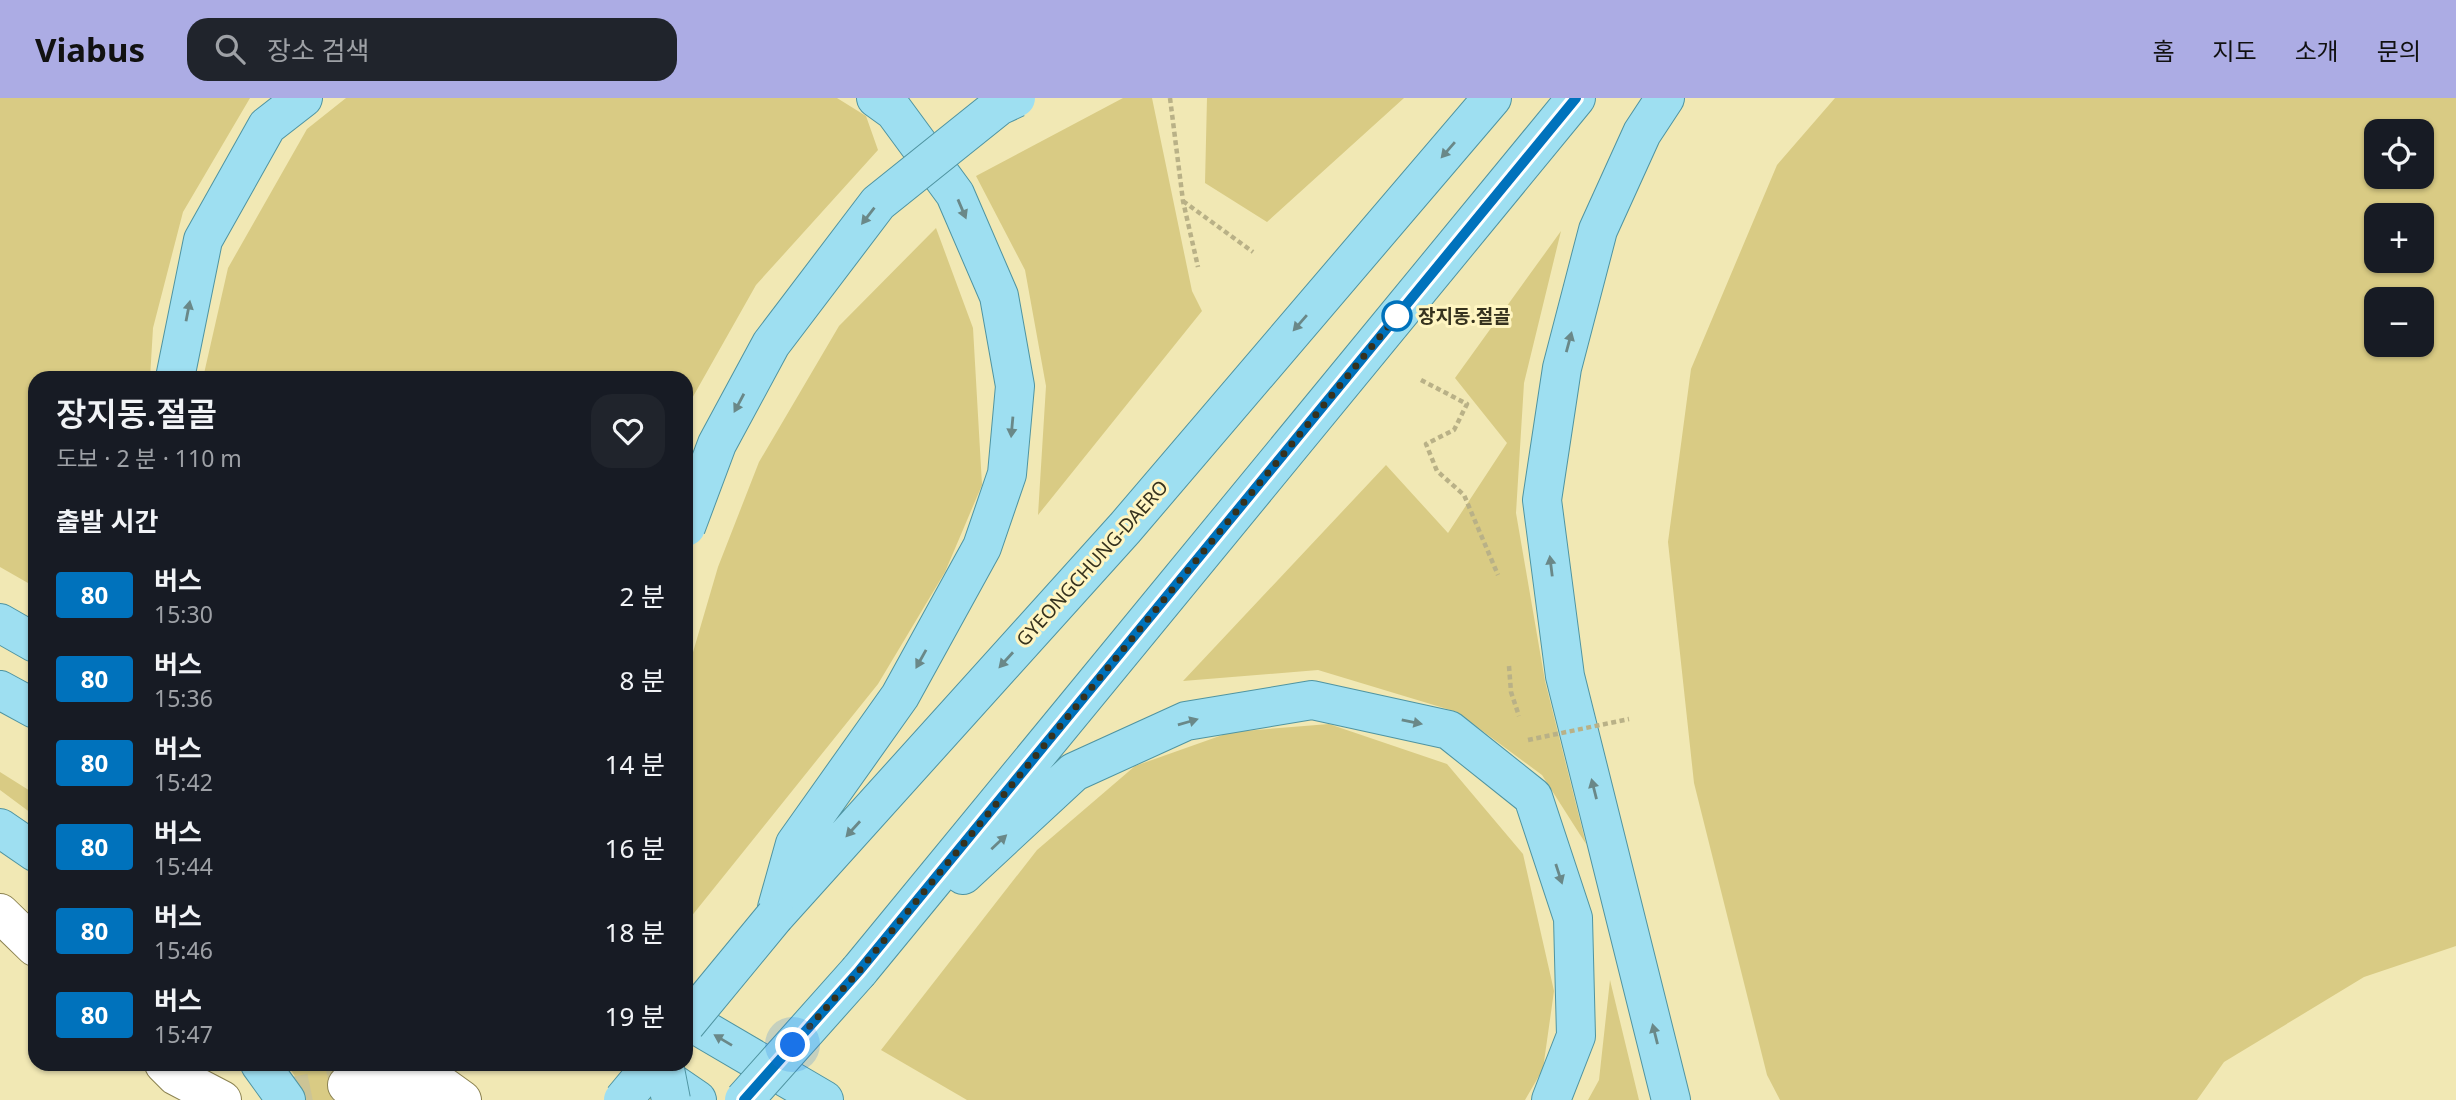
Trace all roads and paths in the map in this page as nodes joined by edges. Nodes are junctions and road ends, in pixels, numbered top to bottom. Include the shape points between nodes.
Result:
1 (303, 98) edge
2 (876, 98) edge
3 (1016, 98) edge
4 (1170, 98) edge
5 (1492, 98) edge
6 (1576, 98) edge
7 (1665, 98) edge
8 (1183, 201) junction
9 (1253, 252) dead end
10 (1198, 267) dead end
11 (176, 371) edge
12 (1421, 380) dead end
13 (693, 508) edge
14 (1501, 583) dead end
15 (0, 623) edge
16 (28, 639) edge
17 (1508, 654) dead end
18 (0, 690) edge
19 (28, 705) edge
20 (1629, 719) dead end
21 (0, 828) edge
22 (28, 847) edge
23 (0, 913) edge
24 (775, 916) junction
25 (28, 940) edge
26 (859, 971) junction
27 (693, 1013) edge
28 (693, 1025) edge
29 (171, 1071) edge
30 (265, 1071) edge
31 (647, 1071) edge
32 (654, 1071) edge
33 (665, 1071) edge
34 (346, 1085) tunnel mouth
35 (222, 1100) edge
36 (286, 1100) edge
37 (462, 1100) edge
38 (623, 1100) edge
39 (671, 1100) edge
40 (697, 1100) edge
41 (744, 1100) edge
42 (824, 1100) edge
43 (1552, 1100) edge
44 (1671, 1100) edge

11 -> 1 main road via 203,240 267,126
2 -> 24 main road via 894,111 955,194 999,296 1015,386 1007,474 982,547 900,696 795,844
3 -> 13 main road, bridge via 999,106 878,203 771,344 717,444
4 - 8 path
5 -> 24 main road, GYEONGCHUNG-DAERO via 1125,528
6 - 26 main road
44 -> 7 main road via 1565,676 1542,500 1562,368 1598,230 1642,133
8 - 9 path
8 - 10 path
12 - 14 path via 1468,404 1454,430 1426,444 1437,471 1464,495
15 - 16 main road
17 - 20 path, bridge via 1511,692 1528,740
18 - 19 main road
21 - 22 main road
23 - 25 street
24 - 27 main road, GYEONGCHUNG-DAERO, bridge
26 - 41 main road, bridge
26 -> 43 main road via 1074,772 1186,721 1312,700 1448,730 1533,797 1573,918 1576,1036
42 -> 28 main road
29 - 35 street
30 - 36 main road
31 - 38 main road, bridge
32 - 40 main road
33 - 39 main road, bridge
34 - 37 street via 444,1087

